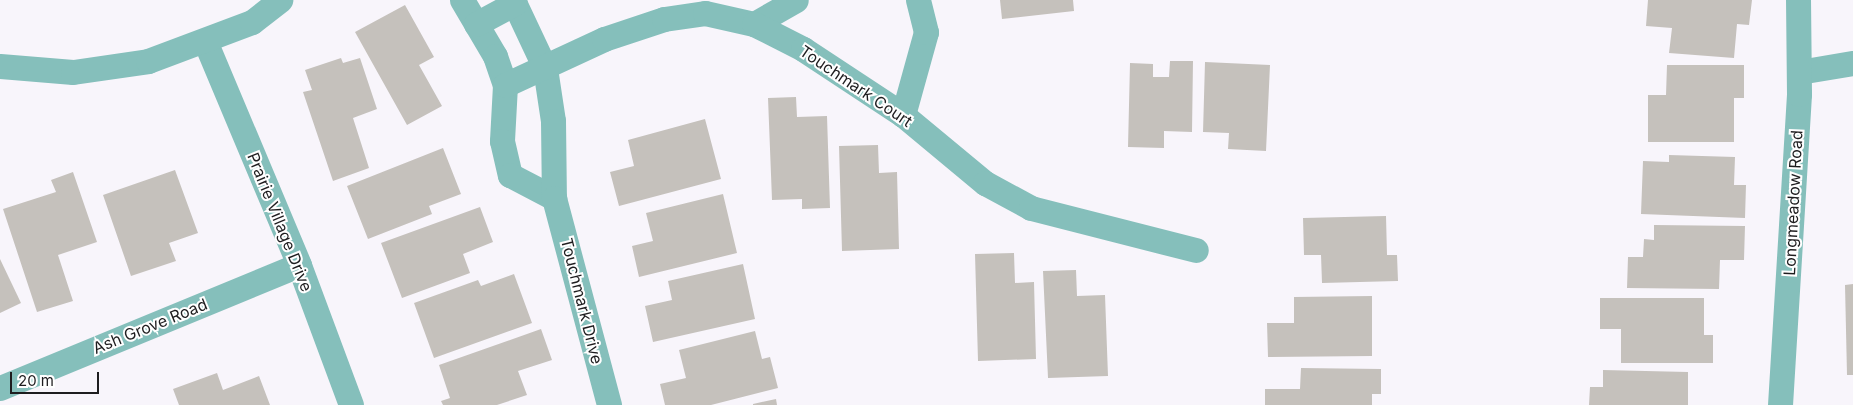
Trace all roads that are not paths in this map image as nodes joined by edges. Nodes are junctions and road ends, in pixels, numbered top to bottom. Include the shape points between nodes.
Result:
1 (280, 0) edge
2 (462, 0) edge
3 (796, 0) edge
4 (918, 0) edge
5 (1798, 0) edge
6 (514, 1) edge
7 (476, 24) junction
8 (754, 24) junction
9 (205, 41) junction
10 (1853, 63) edge
11 (0, 66) edge
12 (545, 68) junction
13 (1799, 72) junction
14 (505, 85) junction
15 (903, 115) junction
16 (554, 198) junction
17 (1196, 250) dead end
18 (299, 265) junction
19 (0, 388) edge
20 (351, 405) edge
21 (609, 405) edge
22 (1780, 405) edge

1 - 9 street via 252,22
2 - 7 street
3 - 8 street
4 - 15 street via 926,32
5 - 13 street, Longmeadow Road
6 - 7 street
6 - 12 street, Touchmark Drive
7 - 14 street via 495,56
8 - 12 street, Touchmark Court via 705,13 664,19 604,39
8 - 15 street, Touchmark Court via 803,49
9 - 11 street via 148,61 73,72
9 - 18 street, Prairie Village Drive
10 - 13 street
12 - 14 street, Touchmark Court
12 - 16 street, Touchmark Drive via 553,120
13 - 22 street, Longmeadow Road
14 - 16 street via 502,141 510,175
15 - 17 street, Touchmark Court via 985,183 1031,208
16 - 21 street, Touchmark Drive
18 - 19 street, Ash Grove Road
18 - 20 street, Prairie Village Drive

